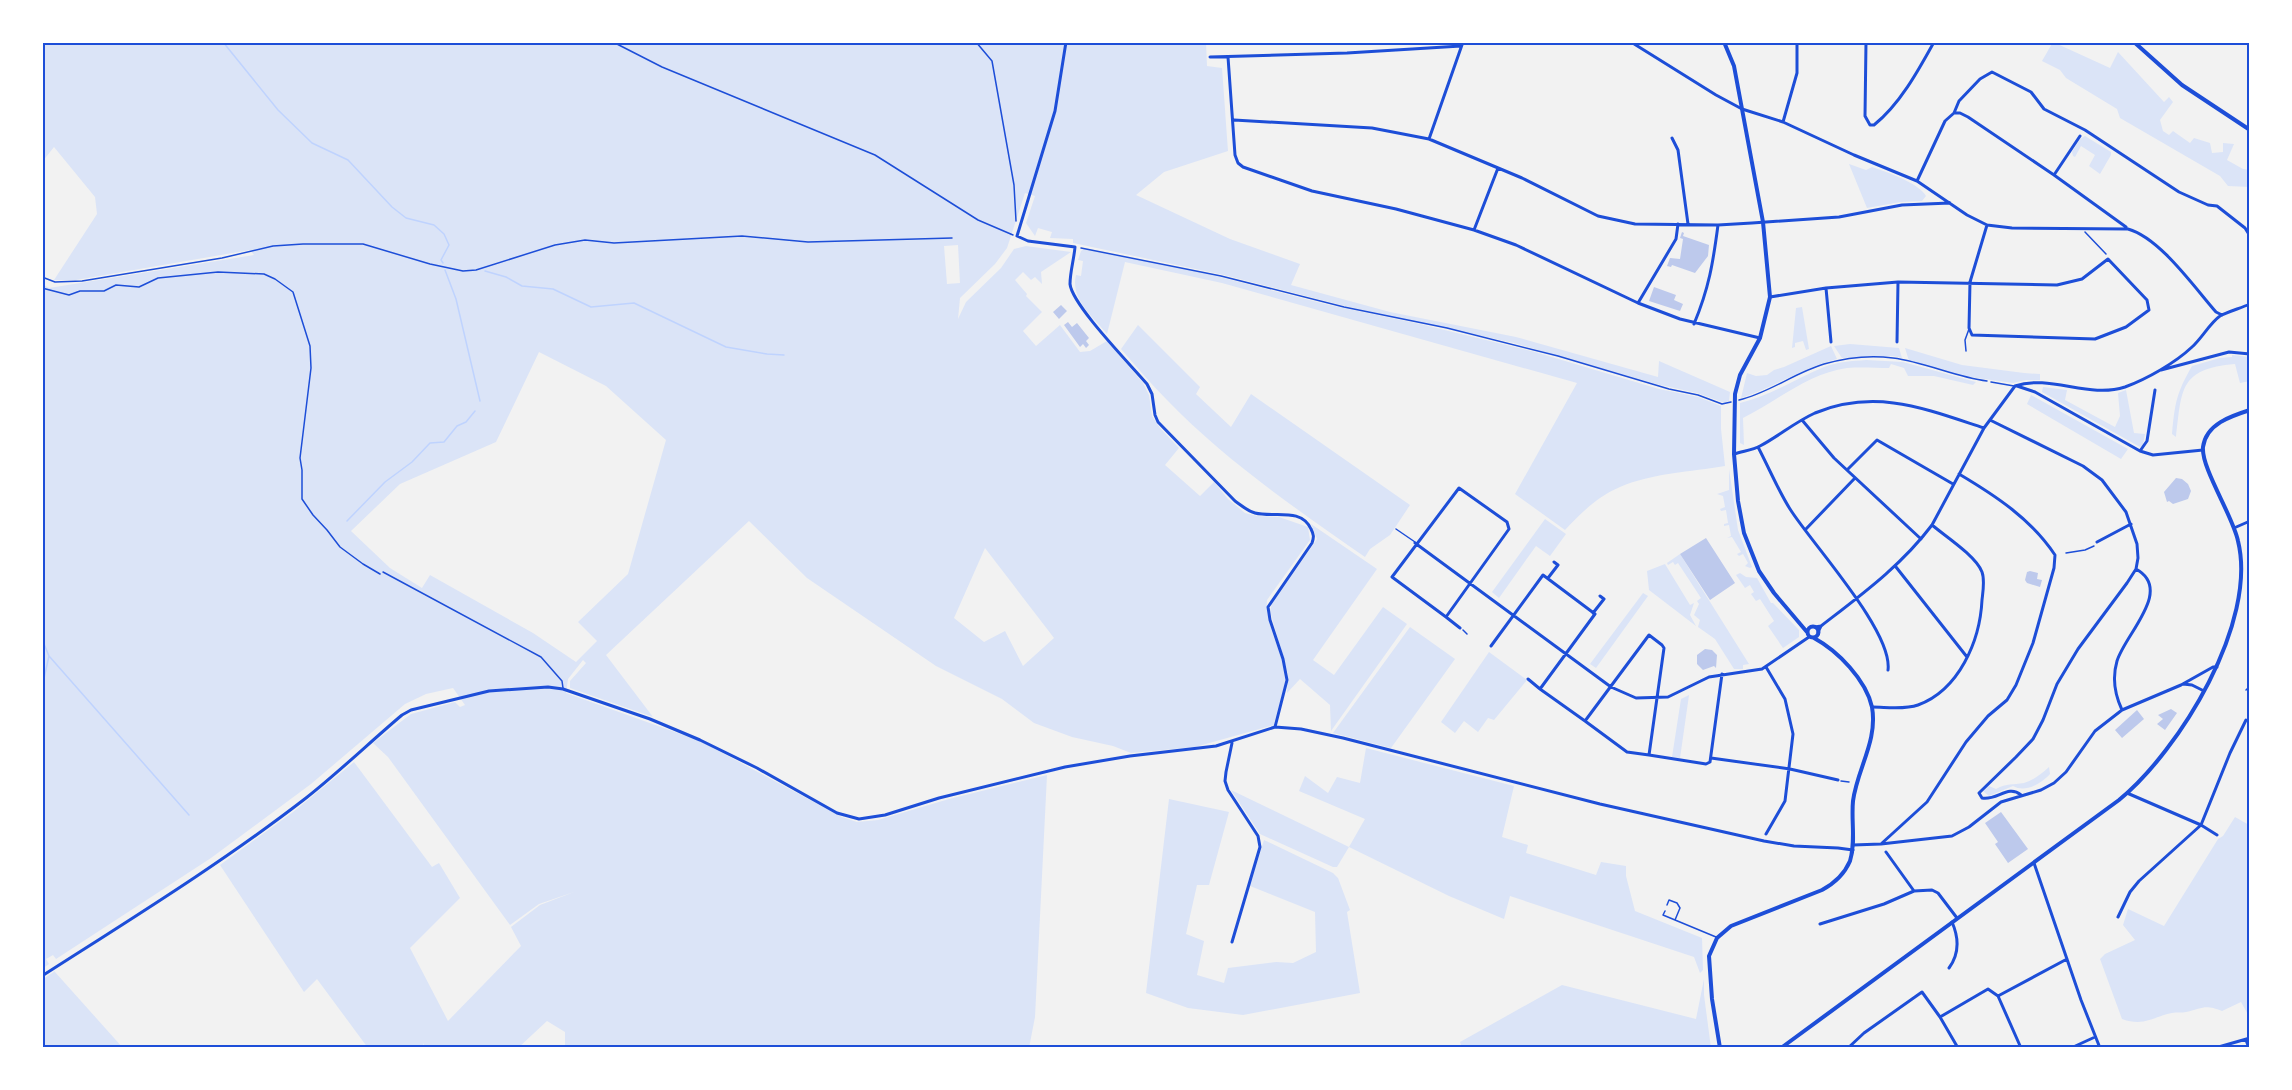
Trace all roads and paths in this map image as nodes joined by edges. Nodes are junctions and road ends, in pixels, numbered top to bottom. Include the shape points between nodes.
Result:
1 (613, 42) edge
2 (976, 42) edge
3 (1066, 42) edge
4 (1631, 42) edge
5 (1724, 42) edge
6 (1797, 42) edge
7 (1866, 42) edge
8 (1934, 42) edge
9 (2134, 42) edge
10 (1462, 44) edge
11 (1210, 57) dead end
12 (1228, 57) junction
13 (1742, 109) junction
14 (1954, 113) junction
15 (1234, 120) junction
16 (1783, 122) junction
17 (2250, 130) edge
18 (2080, 136) dead end
19 (1671, 138) dead end
20 (1429, 139) junction
21 (1498, 168) junction
22 (2054, 175) junction
23 (1917, 181) junction
24 (1950, 203) junction
25 (1763, 222) junction
26 (1678, 224) junction
27 (1688, 224) junction
28 (1718, 225) junction
29 (1987, 225) junction
30 (1017, 226) dead end
31 (2128, 229) junction
32 (1474, 230) junction
33 (2085, 234) dead end
34 (1017, 236) junction
35 (2250, 236) edge
36 (952, 238) dead end
37 (1075, 247) junction
38 (2110, 259) junction
39 (42, 277) edge
40 (1898, 282) junction
41 (1970, 282) junction
42 (42, 288) edge
43 (1826, 288) junction
44 (1770, 297) junction
45 (1638, 303) junction
46 (2250, 304) edge
47 (2222, 315) junction
48 (1694, 324) junction
49 (1969, 328) junction
50 (1760, 338) junction
51 (1832, 342) dead end
52 (1897, 342) dead end
53 (1966, 351) dead end
54 (2250, 354) edge
55 (2155, 372) junction
56 (1991, 382) joint
57 (2015, 386) junction
58 (2155, 390) dead end
59 (2250, 410) edge
60 (1802, 420) junction
61 (1990, 420) junction
62 (1984, 428) junction
63 (1758, 447) junction
64 (2203, 450) junction
65 (2140, 451) junction
66 (1734, 454) junction
67 (1847, 470) junction
68 (1959, 474) junction
69 (1855, 478) junction
70 (1953, 484) junction
71 (2250, 521) edge
72 (2131, 524) junction
73 (1932, 525) junction
74 (2234, 528) junction
75 (1396, 529) dead end
76 (1805, 530) junction
77 (1921, 539) junction
78 (2097, 542) joint
79 (1416, 543) junction
80 (2066, 553) dead end
81 (1554, 562) dead end
82 (1896, 567) junction
83 (2136, 569) junction
84 (384, 572) joint
85 (1548, 578) junction
86 (1470, 583) junction
87 (1600, 596) dead end
88 (1857, 598) junction
89 (1593, 613) junction
90 (1514, 615) junction
91 (1446, 617) junction
92 (1460, 628) dead end
93 (1811, 633) junction
94 (1491, 646) dead end
95 (1566, 653) junction
96 (1967, 657) junction
97 (1766, 667) junction
98 (2217, 667) junction
99 (1888, 670) dead end
100 (1722, 675) junction
101 (1528, 679) dead end
102 (2181, 685) junction
103 (2250, 686) edge
104 (1611, 687) junction
105 (563, 688) junction
106 (1540, 689) junction
107 (2246, 690) dead end
108 (2204, 691) junction
109 (1656, 698) junction
110 (1872, 707) junction
111 (2122, 710) junction
112 (2246, 720) dead end
113 (1585, 721) junction
114 (1275, 727) junction
115 (1232, 742) junction
116 (1649, 755) junction
117 (1711, 758) junction
118 (1790, 769) junction
119 (1838, 780) joint
120 (1849, 782) dead end
121 (2127, 794) junction
122 (2021, 795) junction
123 (2201, 825) junction
124 (1766, 834) dead end
125 (2217, 835) dead end
126 (1881, 844) junction
127 (1853, 848) junction
128 (1886, 852) dead end
129 (2034, 863) junction
130 (1914, 891) junction
131 (1667, 905) dead end
132 (1665, 911) dead end
133 (2118, 917) dead end
134 (1958, 918) junction
135 (1675, 921) junction
136 (1952, 922) junction
137 (1820, 924) dead end
138 (1717, 938) junction
139 (1232, 942) dead end
140 (2067, 959) junction
141 (1949, 968) dead end
142 (42, 976) edge
143 (1998, 996) junction
144 (1940, 1017) junction
145 (2095, 1037) junction
146 (2248, 1039) edge
147 (1720, 1048) edge
148 (1781, 1048) edge
149 (1848, 1048) edge
150 (1957, 1048) edge
151 (2021, 1048) edge
152 (2071, 1048) edge
153 (2100, 1048) edge
154 (2215, 1048) edge
155 (2249, 1048) edge

1 - 34 path via 875,155 978,220
2 - 30 path via 992,61 1014,185
3 - 34 street via 1055,111
4 - 13 street
5 - 13 street via 1734,66
6 - 16 street via 1797,73
7 - 8 street via 1866,119 1870,125 1890,110
9 - 17 street via 2182,85
10 - 12 street
10 - 20 street
11 - 12 street
12 - 15 street
13 - 16 street
13 - 25 street
14 - 22 street via 1968,117
14 - 23 street via 1945,121
14 - 35 street via 1959,100 1980,79 1992,72 1999,74 2031,92 2043,109 2085,130 2179,192 2217,206
15 - 20 street via 1372,128
15 - 32 street via 1235,155 1243,167 1312,191 1396,208
16 - 23 street
18 - 22 street
19 - 27 street via 1678,150
20 - 21 street
21 - 26 street via 1598,216 1635,224
21 - 32 street
22 - 31 street
23 - 24 street
24 - 25 street
24 - 29 street
25 - 28 street
25 - 44 street
26 - 27 street
26 - 45 street via 1676,239
27 - 28 street
28 - 48 street via 1713,272
29 - 31 street
29 - 41 street
31 - 47 street via 2155,243
32 - 45 street via 1516,245
33 - 38 path
34 - 37 street
36 - 39 path via 808,242 742,236 614,243 585,240 463,271 363,244 303,244 82,281 55,282
37 - 56 path via 1447,328 1722,404 1756,396 1840,360 1892,358
37 - 114 street via 1072,291 1147,384 1155,415 1165,431 1246,509 1294,515 1304,519 1312,531 1312,543 1268,607 1287,680
38 - 41 street via 2087,276 2066,284
38 - 49 street via 2147,300 2150,310 2126,327 2095,339 1972,335
40 - 41 street
40 - 43 street
40 - 52 street
41 - 49 street
42 - 84 path via 69,294 104,291 116,285 139,287 158,278 218,272 264,274 293,292 310,346 311,368 300,458 302,499 340,547 380,574
43 - 44 street
43 - 51 street
44 - 50 street
45 - 48 street
46 - 47 street
47 - 55 street via 2192,347
48 - 50 street
49 - 53 lane
50 - 66 street via 1740,375
54 - 55 street via 2229,352
55 - 57 street via 2113,390 2043,382
56 - 57 lane
57 - 61 street
57 - 65 street via 2028,388
58 - 65 street via 2149,435
59 - 64 street via 2214,426
60 - 62 street via 1830,408 1877,400 1905,404
60 - 63 street
60 - 67 street
61 - 62 street
61 - 72 street via 2083,466 2102,480 2121,503
62 - 68 street
63 - 66 street
63 - 76 street
64 - 65 street via 2153,455
64 - 74 street
66 - 93 street via 1742,523 1750,551 1774,593
67 - 69 street
67 - 70 street via 1877,440
68 - 70 street
68 - 126 street via 2035,528 2055,555 2054,568 2033,643 2007,700 1966,742 1927,802
69 - 76 street
69 - 77 street
70 - 73 street
71 - 74 street
72 - 78 street
72 - 83 street via 2137,544
73 - 77 street
73 - 96 street via 1982,572 1980,621
74 - 98 street via 2241,557 2241,589 2231,632
75 - 79 lane
76 - 88 street
77 - 82 street
78 - 80 path via 2085,550
79 - 86 street
79 - 86 street via 1459,488 1507,522 1508,531
79 - 91 street via 1392,577
81 - 85 street via 1558,565
82 - 88 street
82 - 96 street
83 - 111 street via 2146,575 2152,591 2116,663 2115,689
83 - 122 street via 2078,649 2032,739 1979,793 1986,799 2013,790
84 - 105 lane via 541,657 562,681
85 - 89 street
85 - 90 street via 1543,575
86 - 90 street
86 - 91 street
87 - 89 street via 1604,599
88 - 93 street
88 - 99 street via 1883,646
89 - 95 street
90 - 94 street
90 - 95 street
91 - 92 street
93 - 97 street
93 - 110 street via 1853,671
95 - 104 street
95 - 106 street
96 - 110 street via 1946,686 1925,701 1911,706
97 - 100 street
97 - 118 street via 1790,712
98 - 102 street
98 - 108 street
100 - 109 street via 1709,677 1678,694
100 - 117 street
101 - 106 street
102 - 108 street
102 - 111 street
103 - 107 lane
104 - 109 street via 1634,697
104 - 109 street via 1649,635 1664,648
104 - 113 street
105 - 115 street via 692,736 837,813 859,819 1065,766
105 - 142 street via 489,691 411,710 278,819
106 - 113 street
108 - 121 street via 2165,751
109 - 116 street
110 - 127 street via 1872,735 1853,800
111 - 122 street via 2095,731 2054,783
112 - 123 street
113 - 116 street via 1627,752
114 - 115 street
114 - 127 street via 1343,738 1600,804 1764,841
115 - 139 street via 1225,781 1258,836 1260,847
116 - 117 street via 1707,764
117 - 118 street
118 - 119 street
118 - 124 street via 1785,801
119 - 120 path
121 - 123 street
121 - 129 street
122 - 126 street via 2001,802 1952,836
123 - 125 street
123 - 133 street via 2139,881
126 - 127 street
127 - 138 street via 1844,874 1833,884 1731,926
128 - 130 street
129 - 134 street
129 - 140 street
130 - 134 street via 1938,893
130 - 137 street
131 - 135 lane via 1669,900 1680,908
132 - 135 lane via 1663,915
134 - 136 street
135 - 138 lane
136 - 141 street via 1957,946
136 - 148 street
138 - 147 street via 1710,950 1710,963
140 - 143 street
140 - 145 street
143 - 144 street via 1988,989
143 - 151 street
144 - 149 street via 1922,992
144 - 150 street
145 - 152 street
145 - 153 street
146 - 154 street
146 - 155 street

